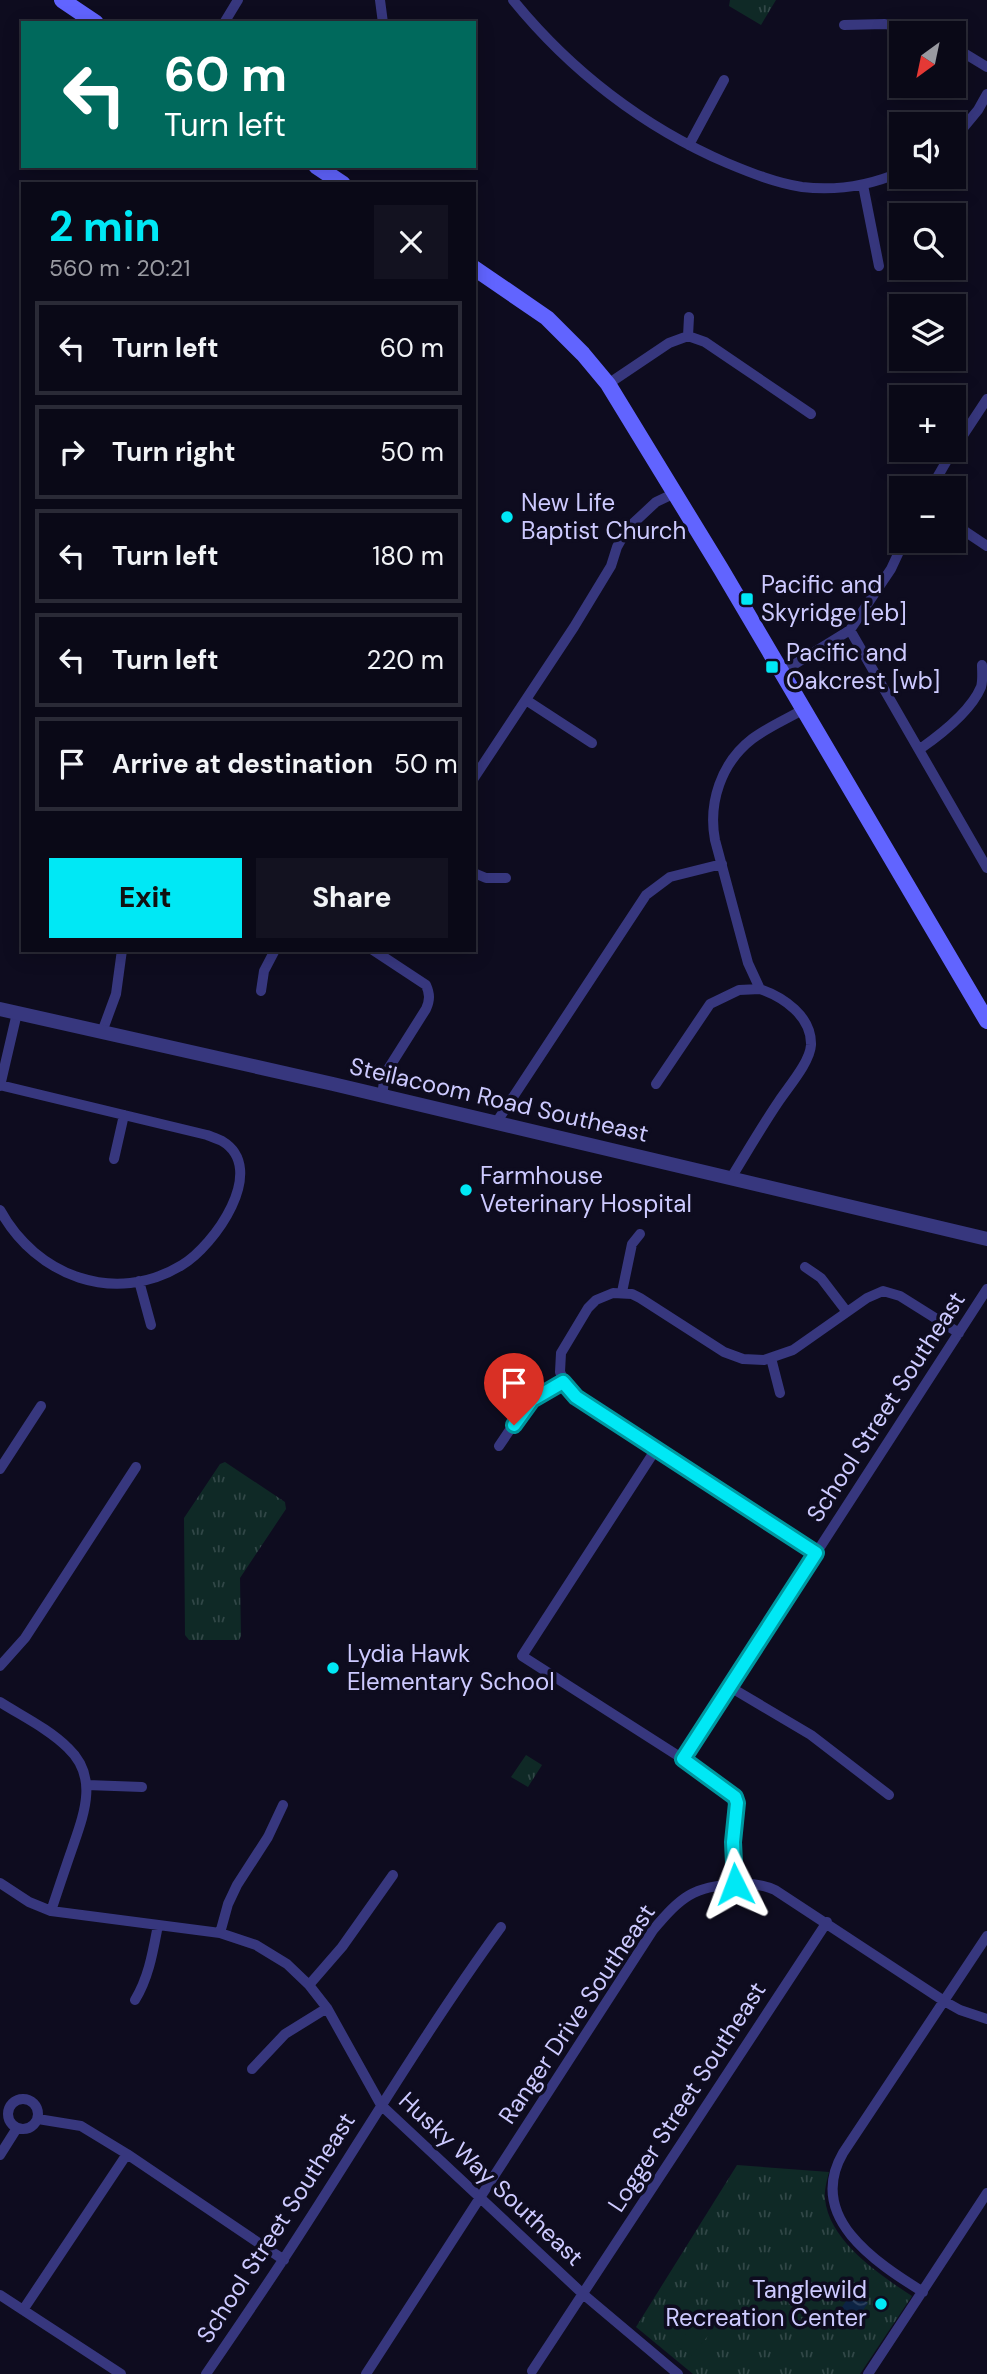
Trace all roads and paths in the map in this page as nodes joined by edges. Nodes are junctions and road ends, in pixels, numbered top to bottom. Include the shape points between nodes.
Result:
1 (62, 0) edge
2 (238, 0) edge
3 (380, 0) edge
4 (513, 0) edge
5 (93, 21) edge
6 (225, 21) edge
7 (383, 21) edge
8 (844, 25) dead end
9 (889, 25) edge
10 (966, 54) edge
11 (987, 66) edge
12 (724, 80) dead end
13 (987, 94) edge
14 (966, 124) edge
15 (689, 145) junction
16 (319, 168) edge
17 (889, 178) edge
18 (340, 182) edge
19 (863, 185) junction
20 (879, 266) dead end
21 (476, 269) edge
22 (689, 317) dead end
23 (688, 336) junction
24 (608, 384) junction
25 (987, 399) edge
26 (811, 414) dead end
27 (966, 431) edge
28 (675, 493) junction
29 (966, 532) edge
30 (987, 546) edge
31 (898, 553) edge
32 (849, 630) junction
33 (982, 665) dead end
34 (782, 672) junction
35 (984, 686) edge
36 (526, 700) junction
37 (804, 709) junction
38 (592, 743) dead end
39 (920, 749) junction
40 (476, 775) edge
41 (722, 864) junction
42 (987, 868) edge
43 (476, 874) edge
44 (506, 878) dead end
45 (122, 952) edge
46 (274, 952) edge
47 (376, 952) edge
48 (760, 989) junction
49 (261, 991) dead end
50 (0, 1009) edge
51 (17, 1013) junction
52 (987, 1021) edge
53 (102, 1032) junction
54 (656, 1084) dead end
55 (0, 1086) edge
56 (382, 1097) junction
57 (124, 1115) junction
58 (496, 1124) junction
59 (114, 1160) dead end
60 (731, 1178) junction
61 (0, 1210) edge
62 (640, 1234) dead end
63 (987, 1239) edge
64 (805, 1267) dead end
65 (139, 1281) junction
66 (987, 1289) edge
67 (622, 1292) junction
68 (847, 1312) junction
69 (151, 1325) dead end
70 (959, 1333) junction
71 (771, 1358) junction
72 (563, 1382) junction
73 (780, 1393) dead end
74 (41, 1406) dead end
75 (499, 1446) dead end
76 (656, 1449) junction
77 (136, 1466) dead end
78 (0, 1469) edge
79 (816, 1553) junction
80 (0, 1666) edge
81 (730, 1686) junction
82 (0, 1702) edge
83 (683, 1759) junction
84 (87, 1784) junction
85 (142, 1787) dead end
86 (889, 1795) dead end
87 (284, 1805) dead end
88 (393, 1875) dead end
89 (0, 1884) edge
90 (735, 1884) junction
91 (51, 1910) junction
92 (827, 1922) junction
93 (158, 1925) junction
94 (500, 1927) dead end
95 (220, 1933) junction
96 (987, 1936) edge
97 (310, 1985) junction
98 (135, 2000) dead end
99 (944, 2001) junction
100 (327, 2008) junction
101 (987, 2019) edge
102 (252, 2069) dead end
103 (381, 2105) junction
104 (38, 2119) junction
105 (17, 2127) junction
106 (127, 2154) junction
107 (0, 2155) edge
108 (987, 2193) edge
109 (479, 2199) junction
110 (284, 2260) junction
111 (923, 2292) junction
112 (583, 2294) junction
113 (0, 2295) edge
114 (23, 2310) junction
115 (532, 2371) dead end
116 (121, 2374) edge
117 (206, 2374) edge
118 (366, 2374) edge
119 (678, 2374) edge
120 (868, 2374) edge

1 - 5 main road
2 - 6 street
3 - 7 street
4 - 15 street via 562,53 609,94
8 - 9 street
10 - 11 street
12 - 15 street
13 - 14 street
15 - 19 street via 774,181 803,187
16 - 18 main road
17 - 19 street
19 - 20 street
21 - 24 main road via 547,318
22 - 23 street
23 - 24 street via 669,343
23 - 26 street via 705,342
24 - 28 main road
25 - 27 street
28 - 34 main road
28 - 36 street via 656,502 628,529 611,566
29 - 30 street
31 - 32 street
32 - 34 street
32 - 39 street
33 - 35 street
34 - 37 main road
35 - 39 street via 946,730
36 - 38 street
36 - 40 street
37 - 41 street via 749,742 721,781 712,813
37 - 52 main road
39 - 42 street
41 - 48 street via 748,964
41 - 58 street via 670,877 646,895
43 - 44 street
45 - 53 street via 116,994
46 - 49 street
47 - 56 street via 426,985 430,1001 385,1074
48 - 54 street via 739,990 710,1004
48 - 60 street via 790,1004 809,1032 811,1047
50 - 51 street, Steilacoom Road Southeast
51 - 53 street, Steilacoom Road Southeast
51 - 55 street
53 - 56 street, Steilacoom Road Southeast
55 - 57 street
56 - 58 street, Steilacoom Road Southeast
57 - 59 street
57 - 65 street via 224,1142 238,1164 240,1182 228,1216 197,1254 183,1265
58 - 60 street, Steilacoom Road Southeast
60 - 63 street, Steilacoom Road Southeast
61 - 65 street via 31,1251 66,1273 97,1283
62 - 67 street via 632,1244
64 - 68 street via 821,1278
65 - 69 street
66 - 70 street, School Street Southeast
67 - 71 street via 640,1298 724,1352 743,1359
67 - 72 street via 604,1296 588,1308 561,1353
68 - 70 street via 875,1293 892,1293
68 - 71 street via 793,1350
70 - 79 street, School Street Southeast
71 - 73 street
72 - 75 street via 532,1400
72 - 76 street via 576,1397
74 - 78 street
76 - 79 street
76 - 83 street via 522,1656
77 - 80 street via 25,1638
79 - 81 street, School Street Southeast
81 - 83 street, School Street Southeast
81 - 86 street via 811,1735
82 - 84 street via 68,1748
83 - 90 street via 735,1797
84 - 85 street
84 - 91 street via 84,1814
87 - 95 street via 228,1904
88 - 97 street
89 - 91 street, Husky Way Southeast
90 - 92 street, Ranger Drive Southeast via 762,1885
90 - 109 street, Ranger Drive Southeast via 710,1886 689,1895 653,1930
91 - 93 street, Husky Way Southeast
92 - 99 street, Ranger Drive Southeast
92 - 112 street, Logger Street Southeast
93 - 95 street, Husky Way Southeast
93 - 98 street via 146,1977
94 - 103 street, School Street Southeast
95 - 97 street, Husky Way Southeast via 267,1951
96 - 99 street
97 - 100 street, Husky Way Southeast
99 - 101 street, Ranger Drive Southeast
99 - 111 street via 843,2153 831,2187 835,2211 866,2252
100 - 102 street via 285,2034
100 - 103 street, Husky Way Southeast
103 - 109 street, Husky Way Southeast
103 - 110 street, School Street Southeast
104 - 105 street via 27,2128
104 - 105 street via 35,2104 17,2099 8,2116
104 - 106 street via 81,2126
105 - 107 street
106 - 110 street
106 - 114 street
108 - 111 street
109 - 112 street, Husky Way Southeast
109 - 118 street, Ranger Drive Southeast
110 - 117 street, School Street Southeast
111 - 120 street
112 - 115 street, Logger Street Southeast
112 - 119 street, Husky Way Southeast
113 - 114 street
114 - 116 street

